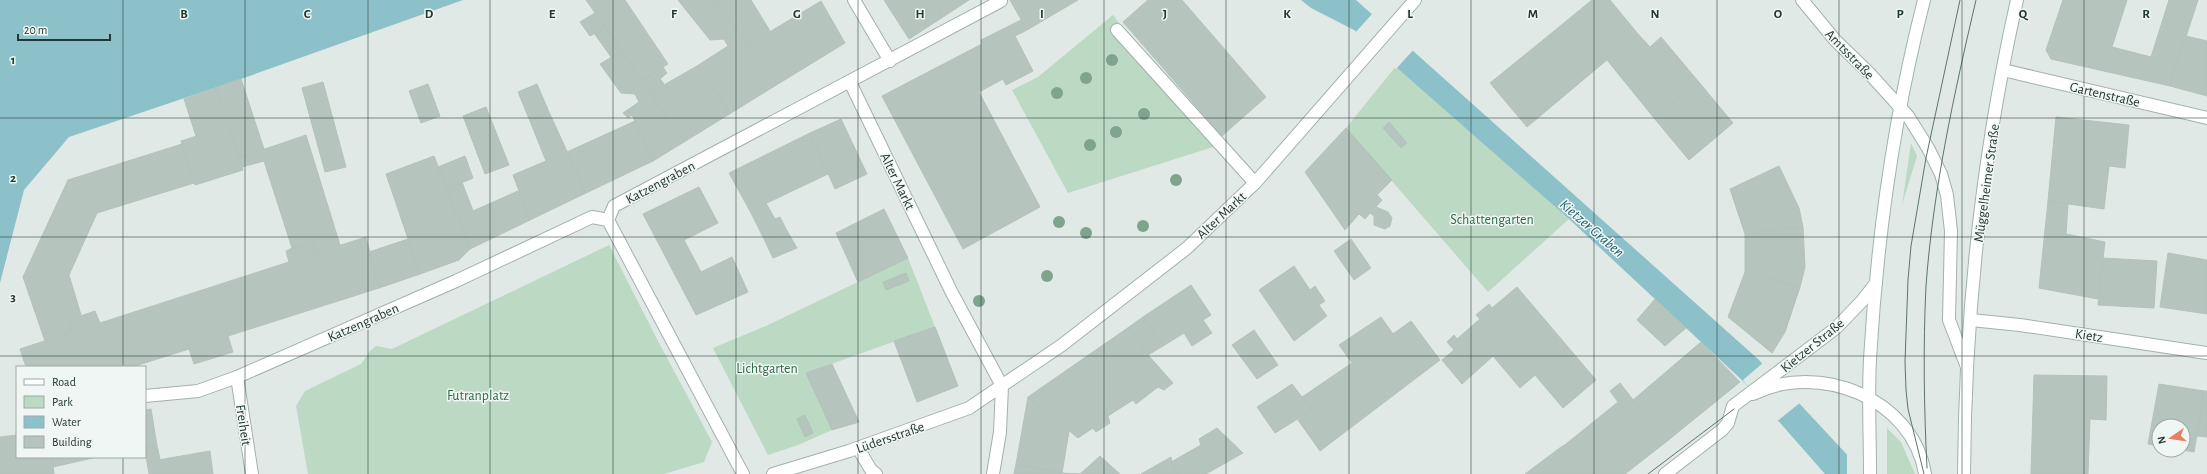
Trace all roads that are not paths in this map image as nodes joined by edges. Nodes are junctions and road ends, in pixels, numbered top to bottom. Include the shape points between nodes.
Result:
1 (854, 0) edge
2 (1802, 0) edge
3 (1924, 0) edge
4 (2017, 0) edge
5 (1001, 1) edge
6 (1411, 5) edge
7 (1117, 30) dead end
8 (890, 61) junction
9 (2003, 70) junction
10 (850, 82) junction
11 (1900, 107) junction
12 (2207, 118) edge
13 (1255, 183) junction
14 (608, 220) junction
15 (1876, 283) junction
16 (1970, 320) junction
17 (2207, 353) edge
18 (1967, 367) junction
19 (236, 377) junction
20 (1002, 386) junction
21 (1752, 393) junction
22 (146, 396) edge
23 (1870, 398) junction
24 (858, 448) junction
25 (252, 474) edge
26 (743, 474) edge
27 (773, 474) edge
28 (876, 474) edge
29 (993, 474) edge
30 (1665, 474) edge
31 (1870, 474) edge
32 (1925, 474) edge
33 (1964, 474) edge

1 - 8 street
2 - 11 street, Amtsstraße via 1835,40
3 - 11 street
4 - 9 street, Müggelheimer Straße
5 - 8 street, Katzengraben
6 - 13 street, Alter Markt
7 - 13 street
8 - 10 street, Katzengraben
9 - 12 street, Gartenstraße
9 - 16 street, Müggelheimer Straße via 1987,168
10 - 14 street, Katzengraben via 614,206
10 - 20 street, Alter Markt via 945,279
11 - 15 street
11 - 18 street, Müggelheimer Straße via 1928,148 1941,174 1947,195 1951,231 1949,320
13 - 20 street, Alter Markt via 1187,248 1062,345
14 - 19 street, Katzengraben via 592,216 456,281
14 - 26 street
15 - 21 street, Kietzer Straße via 1836,328
15 - 23 street
16 - 17 street, Kietz
16 - 18 street, Müggelheimer Straße
18 - 33 street, Müggelheimer Straße
19 - 22 street, Katzengraben via 198,391
19 - 25 street, Freiheit
20 - 24 street, Lüdersstraße via 969,408
20 - 29 street via 1000,432
21 - 23 street, Kietzer Straße via 1810,381 1850,388
21 - 30 street, Kietzer Straße via 1733,406 1728,423 1720,431
23 - 31 street
23 - 32 street, Kietzer Straße via 1891,413 1904,427 1920,455
24 - 27 street, Lüdersstraße
24 - 28 street via 870,470

